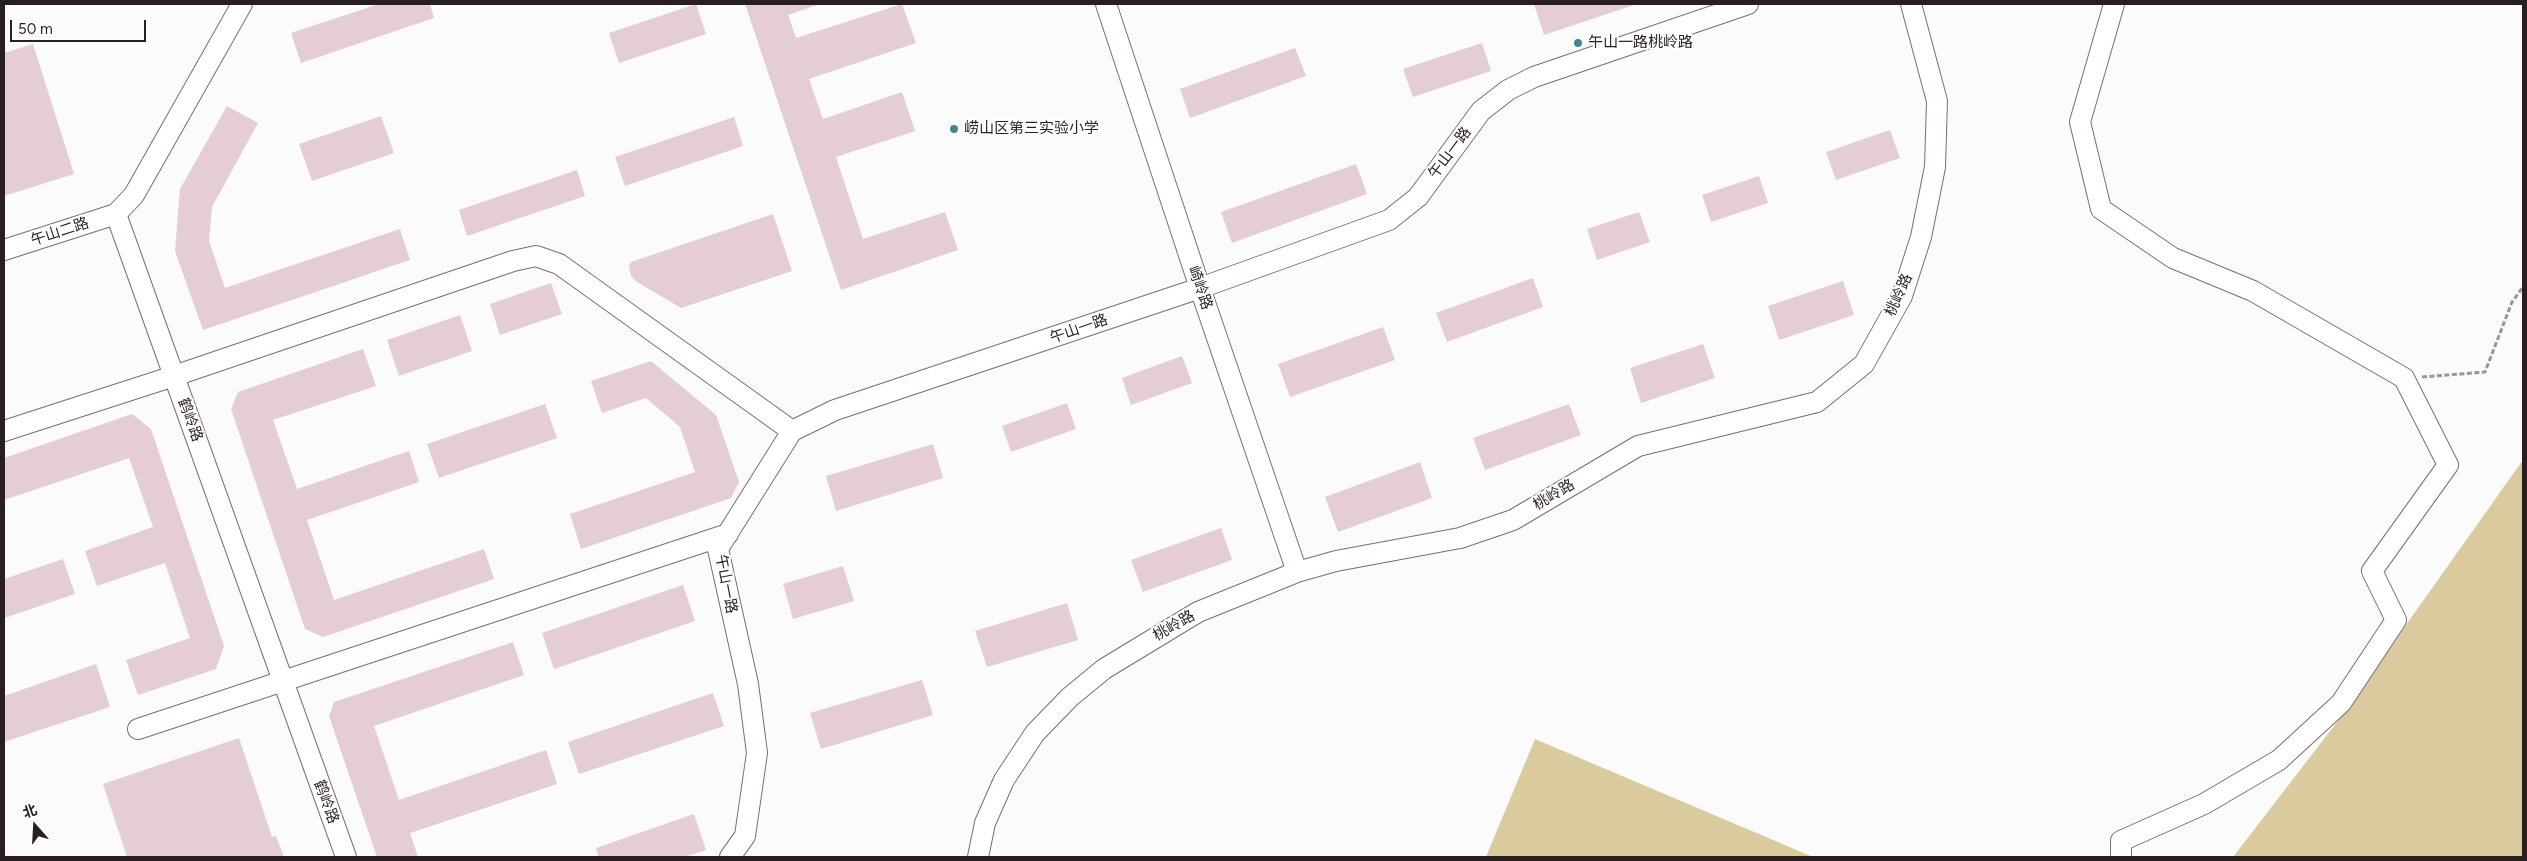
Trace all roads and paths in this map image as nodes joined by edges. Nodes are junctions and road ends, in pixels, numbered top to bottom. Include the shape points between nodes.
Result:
1 (242, 4) edge
2 (1106, 4) edge
3 (1748, 4) edge
4 (1911, 4) edge
5 (2114, 4) edge
6 (116, 214) junction
7 (4, 250) edge
8 (2523, 287) edge
9 (1200, 288) junction
10 (174, 376) junction
11 (2404, 378) junction
12 (4, 431) edge
13 (792, 431) junction
14 (728, 534) junction
15 (1297, 572) junction
16 (283, 681) junction
17 (138, 729) dead end
18 (346, 857) edge
19 (730, 857) edge
20 (978, 857) edge
21 (2121, 857) edge

1 - 6 street via 134,196
2 - 9 street, 崎岭路
3 - 9 street, 午山一路 via 1534,77 1481,111 1418,196 1388,220
4 - 15 street, 桃岭路 via 1936,100 1935,168 1921,237 1902,296 1864,364 1817,402 1638,446 1513,520 1460,538 1336,561
5 - 11 street via 2080,122 2101,209 2173,258 2253,292
6 - 7 street, 午山二路
6 - 10 street, 鹤岭路
8 - 11 path via 2512,302 2485,372
9 - 13 street, 午山一路 via 835,410
9 - 15 street, 崎岭路
10 - 12 street
10 - 13 street via 536,256 559,264
10 - 16 street, 鹤岭路
11 - 21 street via 2448,465 2372,571 2396,620 2341,703 2279,760 2204,804 2120,841
13 - 14 street, 午山一路
14 - 16 street
14 - 19 street, 午山一路 via 718,549 748,684 757,754 745,836
15 - 20 street, 桃岭路 via 1198,612 1104,669 1070,698 1035,733 1004,780 985,823
16 - 17 street
16 - 18 street, 鹤岭路

